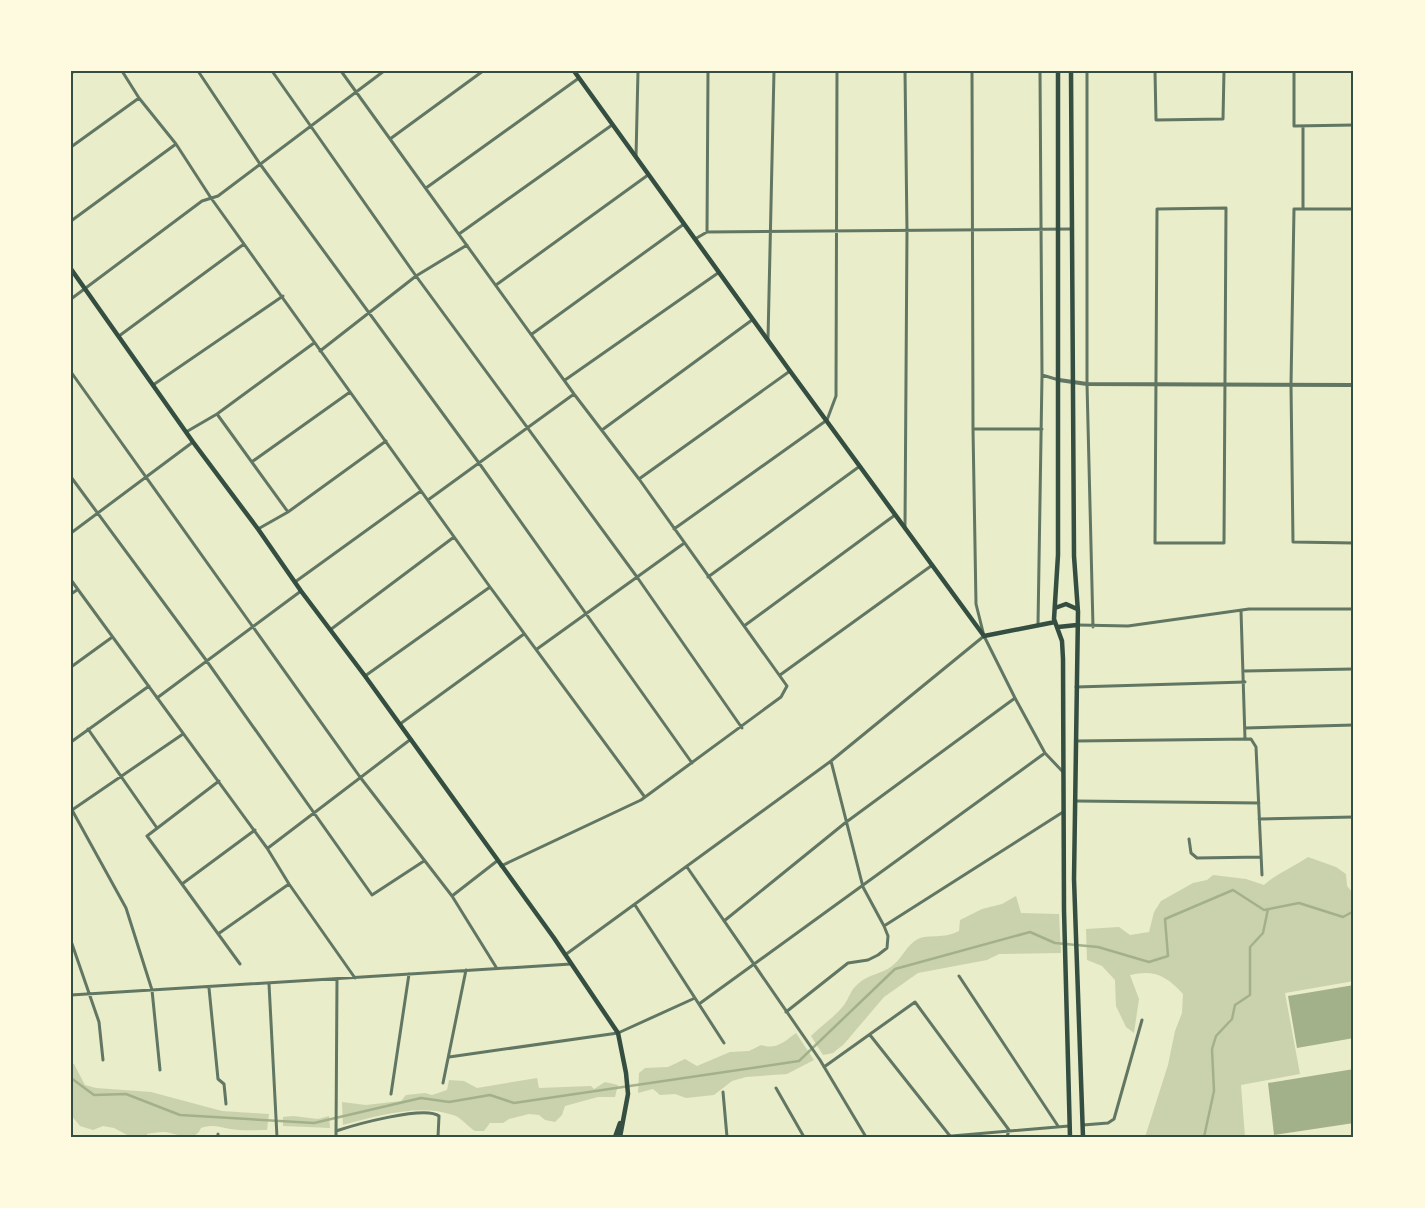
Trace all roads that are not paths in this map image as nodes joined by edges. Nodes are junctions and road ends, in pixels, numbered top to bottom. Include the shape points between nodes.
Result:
1 (122, 71) edge
2 (198, 71) edge
3 (272, 71) edge
4 (341, 71) edge
5 (384, 71) edge
6 (483, 71) edge
7 (574, 71) edge
8 (638, 71) edge
9 (708, 71) edge
10 (774, 71) edge
11 (837, 71) edge
12 (905, 71) edge
13 (972, 71) edge
14 (1040, 71) edge
15 (1058, 71) edge
16 (1071, 71) edge
17 (1087, 71) edge
18 (1155, 71) edge
19 (1224, 71) edge
20 (1294, 71) edge
21 (579, 78) junction
22 (356, 92) junction
23 (139, 98) junction
24 (612, 125) junction
25 (1354, 125) edge
26 (1303, 126) junction
27 (310, 127) junction
28 (390, 139) junction
29 (176, 144) junction
30 (71, 147) edge
31 (636, 158) junction
32 (260, 164) junction
33 (648, 175) junction
34 (426, 188) junction
35 (211, 198) junction
36 (1303, 209) junction
37 (1354, 209) edge
38 (71, 221) edge
39 (684, 224) junction
40 (1058, 229) junction
41 (1070, 229) junction
42 (770, 230) junction
43 (837, 230) junction
44 (973, 230) junction
45 (1041, 230) junction
46 (907, 231) junction
47 (707, 232) junction
48 (459, 234) junction
49 (695, 239) junction
50 (244, 244) junction
51 (467, 245) junction
52 (71, 269) edge
53 (718, 273) junction
54 (416, 276) junction
55 (496, 285) junction
56 (85, 288) junction
57 (283, 296) junction
58 (71, 299) edge
59 (368, 314) junction
60 (752, 320) junction
61 (532, 334) junction
62 (119, 336) junction
63 (768, 340) junction
64 (314, 343) junction
65 (320, 350) junction
66 (790, 371) junction
67 (71, 372) edge
68 (1042, 375) junction
69 (565, 380) junction
70 (1058, 380) junction
71 (1072, 383) junction
72 (1087, 384) junction
73 (154, 385) junction
74 (1156, 385) junction
75 (1224, 385) junction
76 (1291, 385) junction
77 (1354, 385) edge
78 (350, 392) junction
79 (574, 394) junction
80 (217, 414) junction
81 (827, 420) junction
82 (528, 428) junction
83 (973, 429) junction
84 (1042, 429) junction
85 (602, 430) junction
86 (186, 432) junction
87 (386, 441) junction
88 (193, 442) junction
89 (253, 461) junction
90 (478, 463) junction
91 (860, 466) junction
92 (146, 475) junction
93 (71, 477) edge
94 (639, 479) junction
95 (421, 491) junction
96 (428, 500) junction
97 (288, 512) junction
98 (98, 515) junction
99 (895, 515) junction
100 (905, 528) junction
101 (258, 529) junction
102 (674, 529) junction
103 (71, 533) edge
104 (454, 537) junction
105 (1354, 543) edge
106 (683, 544) junction
107 (931, 566) junction
108 (637, 577) junction
109 (708, 577) junction
110 (71, 580) edge
111 (295, 582) junction
112 (490, 586) junction
113 (77, 590) junction
114 (301, 591) junction
115 (71, 594) edge
116 (1055, 608) junction
117 (1077, 609) junction
118 (1354, 609) edge
119 (1241, 611) junction
120 (586, 615) junction
121 (1055, 622) junction
122 (1077, 625) junction
123 (744, 626) junction
124 (1038, 626) junction
125 (254, 627) junction
126 (1058, 627) junction
127 (1093, 627) junction
128 (330, 630) junction
129 (524, 634) junction
130 (984, 636) junction
131 (112, 638) junction
132 (537, 649) junction
133 (206, 660) junction
134 (71, 667) edge
135 (1354, 669) edge
136 (1245, 670) junction
137 (780, 675) junction
138 (365, 676) junction
139 (1245, 682) junction
140 (149, 686) junction
141 (1076, 687) junction
142 (157, 698) junction
143 (1015, 698) junction
144 (400, 724) junction
145 (1354, 725) edge
146 (742, 728) junction
147 (1245, 728) junction
148 (88, 730) junction
149 (183, 734) junction
150 (410, 739) junction
151 (1245, 739) junction
152 (1076, 741) junction
153 (71, 742) edge
154 (1045, 753) junction
155 (831, 761) junction
156 (692, 763) junction
157 (1064, 773) junction
158 (122, 777) junction
159 (360, 777) junction
160 (219, 781) junction
161 (644, 796) junction
162 (1076, 801) junction
163 (1259, 803) junction
164 (72, 810) edge
165 (1064, 812) junction
166 (313, 813) junction
167 (1354, 818) edge
168 (1259, 819) junction
169 (845, 823) junction
170 (157, 828) junction
171 (255, 830) junction
172 (1189, 839) dead end
173 (267, 848) junction
174 (1261, 857) junction
175 (424, 861) junction
176 (497, 861) junction
177 (501, 866) junction
178 (688, 867) junction
179 (1262, 875) dead end
180 (182, 884) junction
181 (289, 884) junction
182 (863, 887) junction
183 (452, 896) junction
184 (635, 905) junction
185 (724, 920) junction
186 (884, 926) junction
187 (218, 934) junction
188 (71, 942) edge
189 (565, 955) junction
190 (240, 964) dead end
191 (571, 964) junction
192 (755, 964) junction
193 (496, 967) junction
194 (466, 970) junction
195 (409, 974) junction
196 (959, 976) dead end
197 (355, 978) junction
198 (337, 979) junction
199 (268, 984) junction
200 (209, 988) junction
201 (152, 990) junction
202 (71, 995) edge
203 (92, 995) junction
204 (696, 998) junction
205 (700, 1004) junction
206 (786, 1012) junction
207 (1142, 1020) dead end
208 (618, 1033) junction
209 (870, 1034) junction
210 (724, 1043) dead end
211 (449, 1057) junction
212 (103, 1060) dead end
213 (824, 1067) junction
214 (160, 1070) dead end
215 (443, 1083) dead end
216 (776, 1088) dead end
217 (723, 1092) dead end
218 (391, 1094) dead end
219 (226, 1104) dead end
220 (623, 1115) junction
221 (1082, 1125) junction
222 (1058, 1126) junction
223 (1069, 1126) junction
224 (1008, 1130) junction
225 (336, 1131) junction
226 (950, 1136) edge
227 (277, 1137) edge
228 (336, 1137) edge
229 (438, 1137) edge
230 (615, 1137) edge
231 (620, 1137) edge
232 (727, 1137) edge
233 (804, 1137) edge
234 (866, 1137) edge
235 (940, 1137) edge
236 (1007, 1137) edge
237 (1070, 1137) edge
238 (1082, 1137) edge

1 - 23 street
2 - 32 street
3 - 27 street
4 - 22 street
5 - 22 street
6 - 28 street
7 - 21 main road
8 - 31 street
9 - 47 street
10 - 42 street
11 - 43 street
12 - 46 street
13 - 44 street
14 - 45 street
15 - 40 main road
16 - 41 main road
17 - 72 street
18 - 19 street via 1156,120 1223,119
20 - 26 street via 1294,126
21 - 24 main road
21 - 34 street
22 - 27 street
22 - 28 street
23 - 29 street
23 - 30 street
24 - 31 main road
24 - 48 street
25 - 26 street
26 - 36 street
27 - 32 street
27 - 54 street
28 - 34 street
29 - 35 street
29 - 38 street
31 - 33 main road
32 - 35 street
32 - 59 street
33 - 39 main road
33 - 55 street
34 - 48 street
35 - 50 street
35 - 56 street via 202,201
36 - 37 street
36 - 76 street via 1294,209
39 - 49 main road
39 - 61 street
40 - 41 street
40 - 45 street
40 - 70 main road
41 - 71 main road
42 - 43 street
42 - 47 street
42 - 63 street
43 - 46 street
43 - 81 street via 836,396
44 - 45 street
44 - 46 street
44 - 83 street
45 - 68 street
46 - 100 street
47 - 49 street
48 - 51 street
49 - 53 main road
50 - 57 street
50 - 62 street
51 - 54 street
51 - 55 street
52 - 56 main road
53 - 60 main road
53 - 69 street
54 - 59 street
54 - 82 street
55 - 61 street
56 - 58 street
56 - 62 main road
57 - 64 street
57 - 73 street
59 - 65 street
59 - 90 street
60 - 63 main road
60 - 85 street
61 - 69 street
62 - 73 main road
63 - 66 main road
64 - 65 street
64 - 80 street
65 - 78 street
66 - 81 main road
66 - 94 street
67 - 92 street
68 - 70 street
68 - 84 street
69 - 79 street
70 - 71 street
70 - 116 main road
71 - 72 street
71 - 117 main road
72 - 74 street
72 - 127 street
73 - 86 main road
74 - 75 street
74 - 75 street via 1155,544 1224,543
74 - 75 street via 1157,209 1226,208
75 - 76 street
76 - 77 street
76 - 105 street via 1293,542
78 - 87 street
78 - 89 street
79 - 82 street
79 - 85 street
80 - 86 street
80 - 89 street
81 - 91 main road
81 - 102 street
82 - 90 street
82 - 108 street
83 - 84 street
83 - 130 street via 976,604
84 - 124 street
85 - 94 street
86 - 88 main road
87 - 95 street
87 - 97 street
88 - 92 street
88 - 101 main road
89 - 97 street
90 - 96 street
90 - 120 street
91 - 99 main road
91 - 109 street
92 - 98 street
92 - 125 street
93 - 98 street
94 - 102 street
95 - 96 street
95 - 111 street
96 - 104 street
97 - 101 street
98 - 103 street
98 - 133 street
99 - 100 main road
99 - 123 street
100 - 107 main road
101 - 111 main road
102 - 106 street
104 - 112 street
104 - 128 street
106 - 108 street
106 - 109 street
107 - 130 main road
107 - 137 street
108 - 120 street
108 - 146 street
109 - 123 street
110 - 113 street
111 - 114 main road
112 - 129 street
112 - 138 street
113 - 115 street
113 - 131 street
114 - 125 street
114 - 128 main road
116 - 117 main road via 1066,604
116 - 121 main road
117 - 122 main road
118 - 119 street
119 - 127 street via 1128,626
119 - 136 street
120 - 132 street
120 - 156 street
121 - 124 main road
121 - 126 main road
122 - 126 main road
122 - 127 street
122 - 141 main road
123 - 137 street
124 - 130 main road
125 - 133 street
125 - 159 street
126 - 157 main road via 1063,658
128 - 138 main road
129 - 132 street
129 - 144 street
130 - 143 street
130 - 155 street
131 - 134 street
131 - 140 street
132 - 161 street
133 - 142 street
133 - 166 street
135 - 136 street
136 - 139 street
137 - 146 street via 787,686 781,697
138 - 144 main road
139 - 141 street
139 - 147 street
140 - 142 street
140 - 148 street
141 - 152 main road
142 - 149 street
143 - 154 street
143 - 169 street
144 - 150 main road
145 - 147 street
146 - 156 street
147 - 151 street
148 - 153 street
148 - 158 street
149 - 158 street
149 - 160 street
150 - 159 street
150 - 176 main road
151 - 152 street
151 - 163 street via 1250,739 1256,747
152 - 162 main road
154 - 157 street
154 - 182 street
155 - 169 street
155 - 178 street
156 - 161 street
157 - 165 main road
158 - 164 street
158 - 170 street
159 - 166 street
159 - 175 street
160 - 170 street
160 - 171 street
161 - 177 street
162 - 163 street
162 - 221 main road via 1076,966
163 - 168 street
164 - 201 street via 126,908
165 - 186 street
165 - 223 main road
166 - 173 street
166 - 175 street via 372,895
167 - 168 street
168 - 174 street
169 - 182 street
169 - 185 street
170 - 180 street via 147,836
171 - 173 street
171 - 180 street
172 - 174 street via 1191,853 1197,858
173 - 181 street
174 - 179 street
175 - 183 street
176 - 177 main road
176 - 183 street
177 - 189 main road
178 - 184 street
178 - 185 street
180 - 187 street
181 - 187 street
181 - 197 street
182 - 186 street
182 - 192 street
183 - 193 street
184 - 189 street
184 - 204 street
185 - 192 street
186 - 206 street via 888,936 887,948 878,956 848,963
187 - 190 street
188 - 203 street
189 - 191 main road
191 - 193 street
191 - 208 main road
192 - 205 street
192 - 206 street
193 - 194 street
194 - 195 street
194 - 211 street
195 - 197 street
195 - 218 street
196 - 222 street
197 - 198 street
198 - 199 street
198 - 225 street
199 - 200 street
199 - 227 street
200 - 201 street
200 - 219 street via 218,1080 224,1084
201 - 203 street
201 - 214 street
202 - 203 street
203 - 212 street
204 - 205 street
204 - 208 street
205 - 210 street
206 - 213 street
207 - 221 street via 1114,1119 1108,1123
208 - 211 street
208 - 220 main road via 628,1094
209 - 213 street
209 - 224 street via 915,1002
209 - 226 street
211 - 215 street
213 - 234 street
216 - 233 street
217 - 232 street
220 - 230 main road
220 - 231 main road
221 - 238 main road
222 - 223 street
222 - 224 street
223 - 237 main road
224 - 226 street
224 - 236 street
225 - 228 street
225 - 229 street via 392,1116 428,1112 439,1116
226 - 235 street

